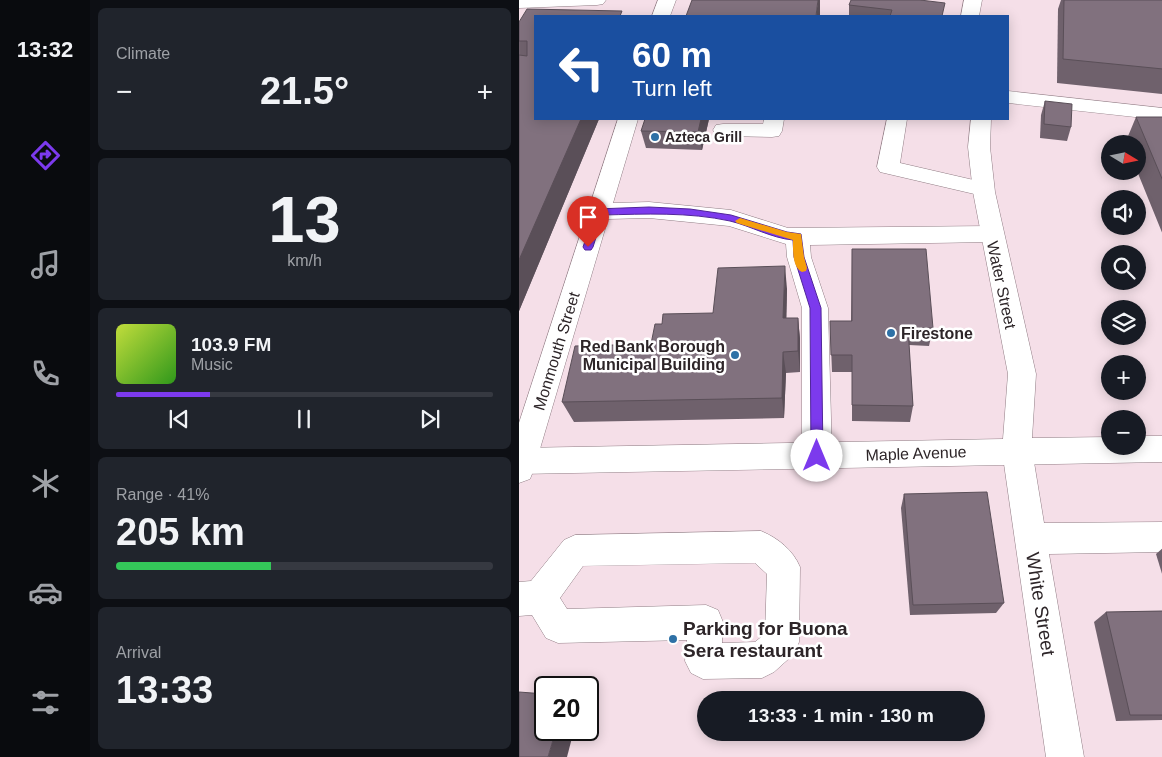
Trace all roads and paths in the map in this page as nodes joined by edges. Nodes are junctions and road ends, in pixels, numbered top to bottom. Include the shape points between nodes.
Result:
1 (597, 0) edge
2 (667, 0) edge
3 (973, 0) edge
4 (519, 3) edge
5 (661, 15) edge
6 (970, 15) edge
7 (1009, 98) edge
8 (1162, 114) edge
9 (628, 120) edge
10 (774, 120) edge
11 (897, 120) edge
12 (981, 120) edge
13 (723, 130) dead end
14 (983, 189) junction
15 (599, 212) junction
16 (991, 234) junction
17 (798, 236) junction
18 (1162, 449) edge
19 (1017, 450) junction
20 (817, 456) junction
21 (520, 464) edge
22 (1162, 537) edge
23 (1031, 539) junction
24 (530, 598) edge
25 (1065, 757) edge

1 - 4 main road
2 - 5 main road
3 - 6 main road
7 - 8 main road
9 - 15 main road, Monmouth Street
10 - 13 main road via 772,131
11 - 14 main road via 888,167
12 - 14 main road, Water Street via 979,147
14 - 16 main road, Water Street
15 - 17 main road via 649,210 690,213 731,218 787,236
15 - 21 main road, Monmouth Street
16 - 17 main road
16 - 19 main road, Water Street via 1022,374
17 - 20 main road via 799,257 815,308
18 - 19 main road, Maple Avenue
19 - 20 main road, Maple Avenue
19 - 23 main road, White Street
20 - 21 main road, Maple Avenue
22 - 23 main road
23 - 25 main road, White Street
24 - 24 main road via 575,552 761,547 784,566 782,642 762,660 703,661 706,622 559,626

